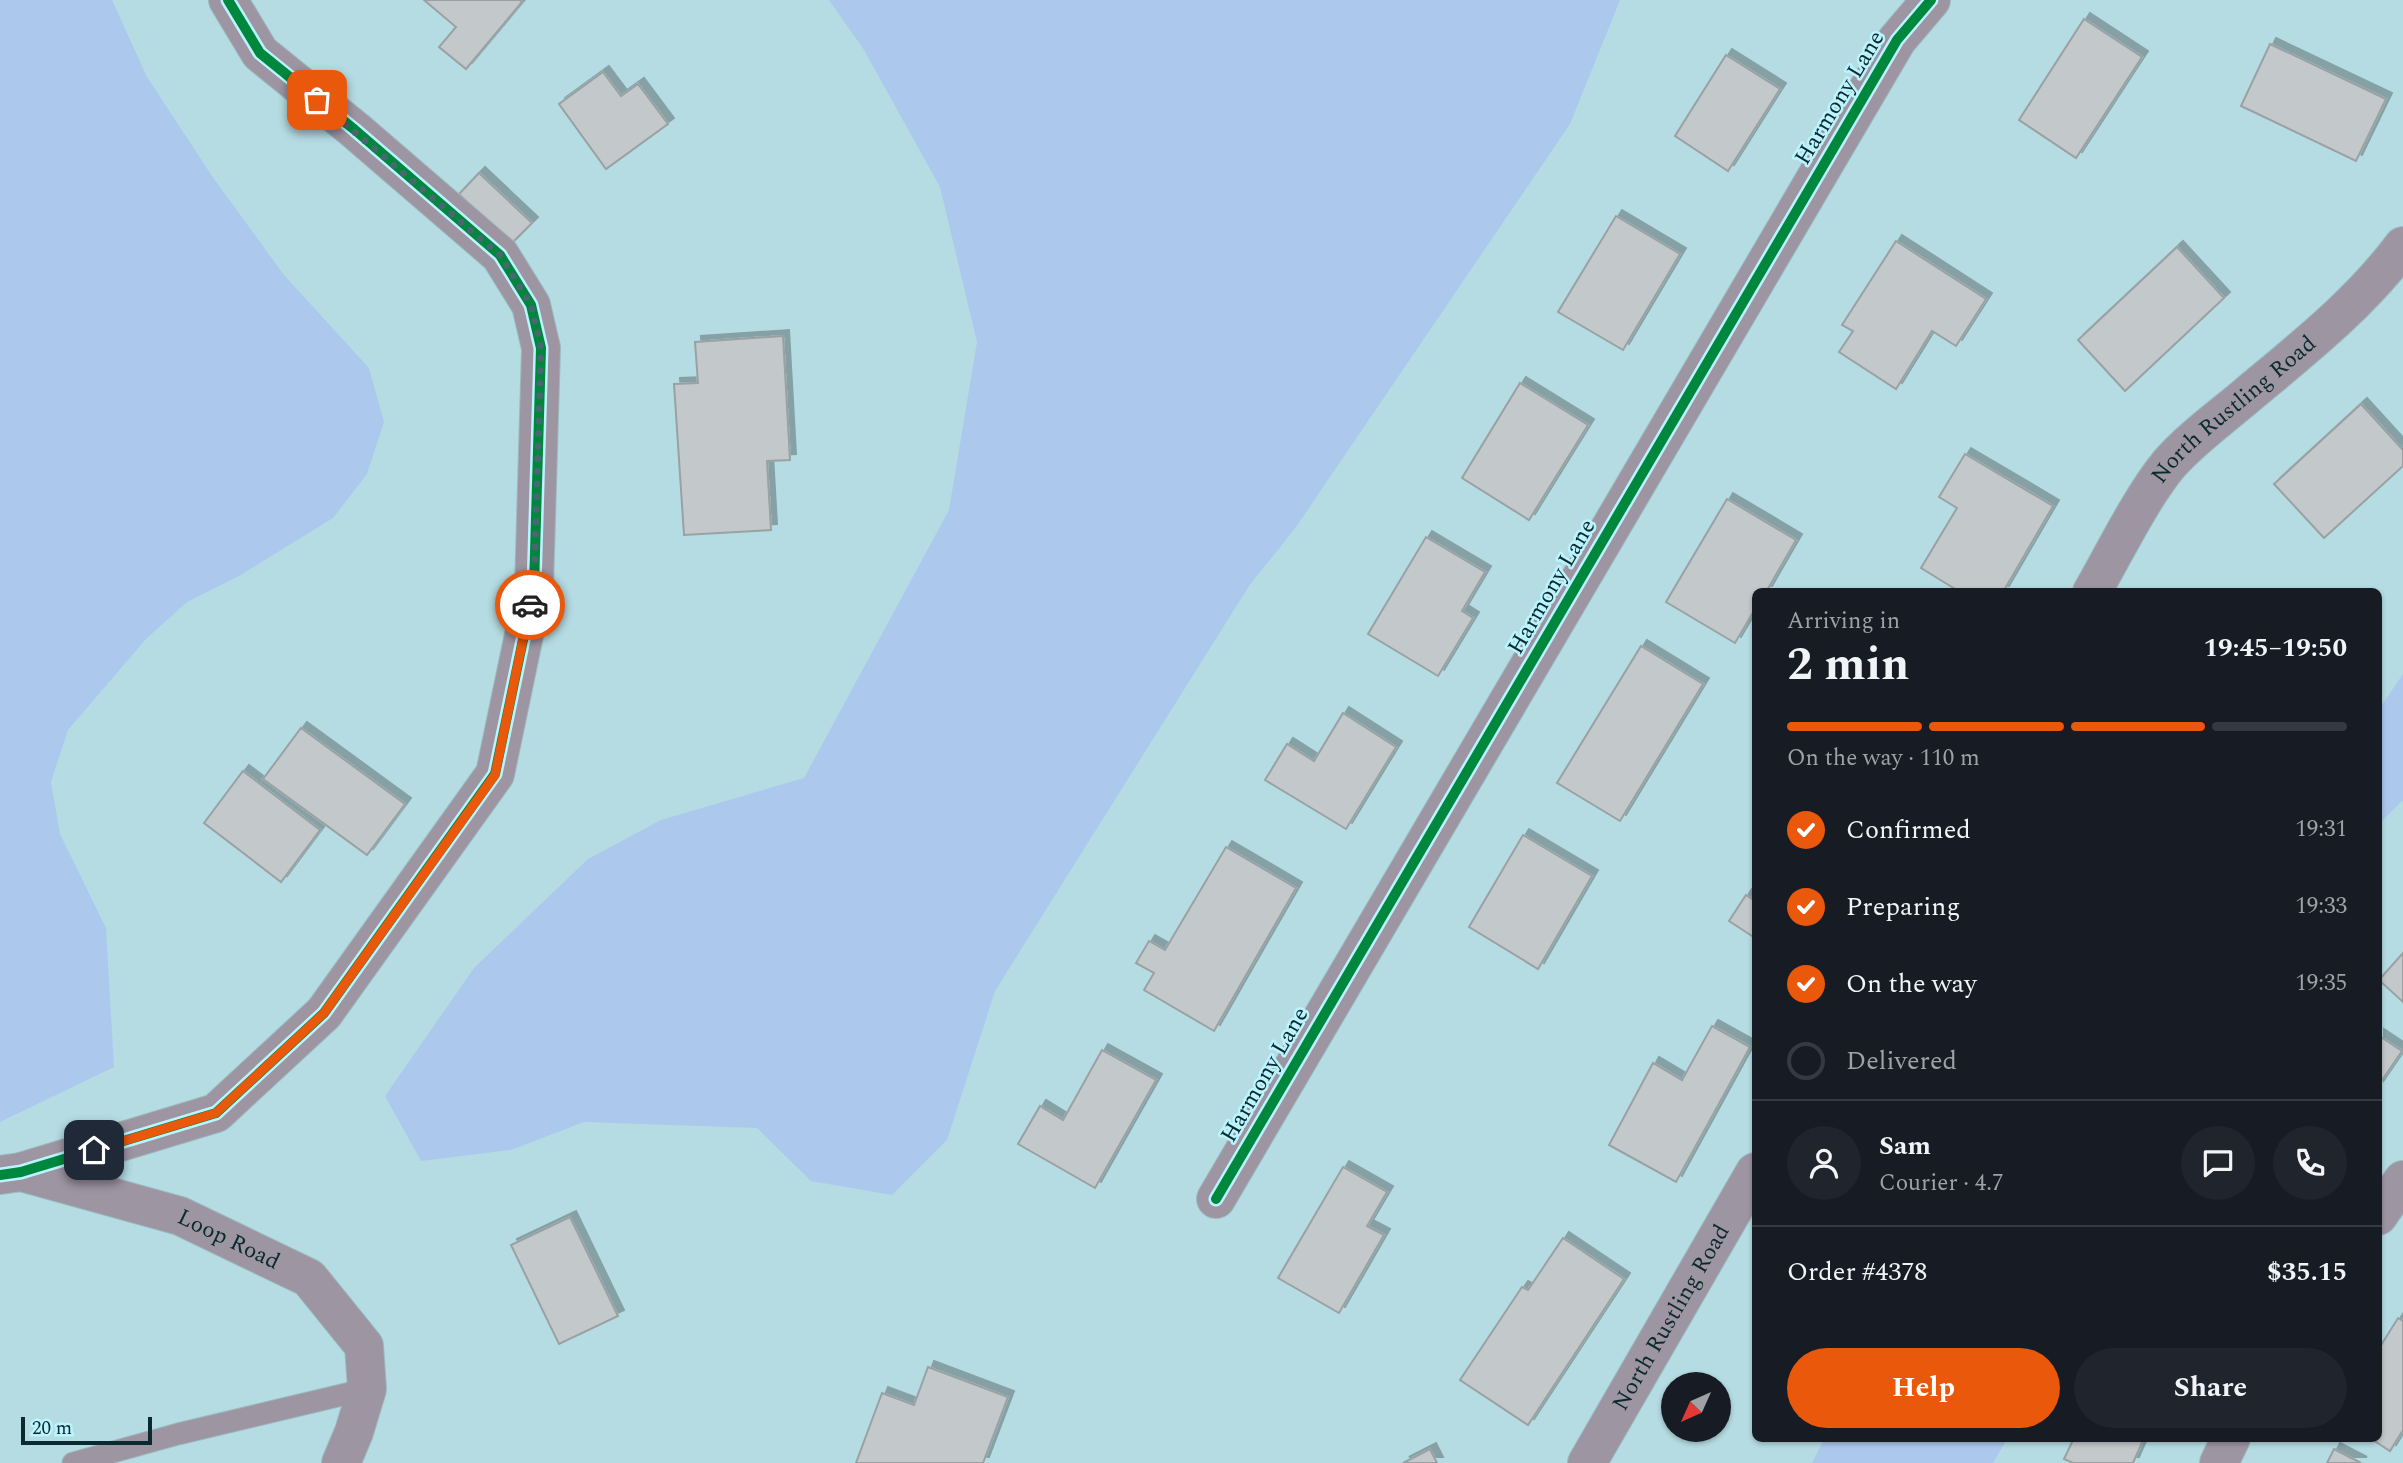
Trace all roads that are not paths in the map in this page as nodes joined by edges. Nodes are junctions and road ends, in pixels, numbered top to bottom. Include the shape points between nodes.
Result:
1 (228, 0) edge
2 (1931, 0) edge
3 (2403, 246) edge
4 (2094, 588) edge
5 (10, 1173) edge
6 (1752, 1177) edge
7 (2403, 1180) edge
8 (1216, 1199) dead end
9 (2382, 1210) edge
10 (367, 1389) junction
11 (2229, 1442) edge
12 (73, 1463) edge
13 (341, 1463) edge
14 (1587, 1463) edge
15 (2218, 1463) edge

1 - 5 street, Loop Road via 260,53 500,255 531,305 541,348 534,587 495,775 324,1013 216,1113
2 - 8 street, Harmony Lane via 1897,40
3 - 4 street, North Rustling Road via 2323,332 2169,464
5 - 10 street, Loop Road via 180,1216 309,1278 364,1346
6 - 14 street, North Rustling Road
7 - 9 street
10 - 12 lane
10 - 13 street
11 - 15 street

